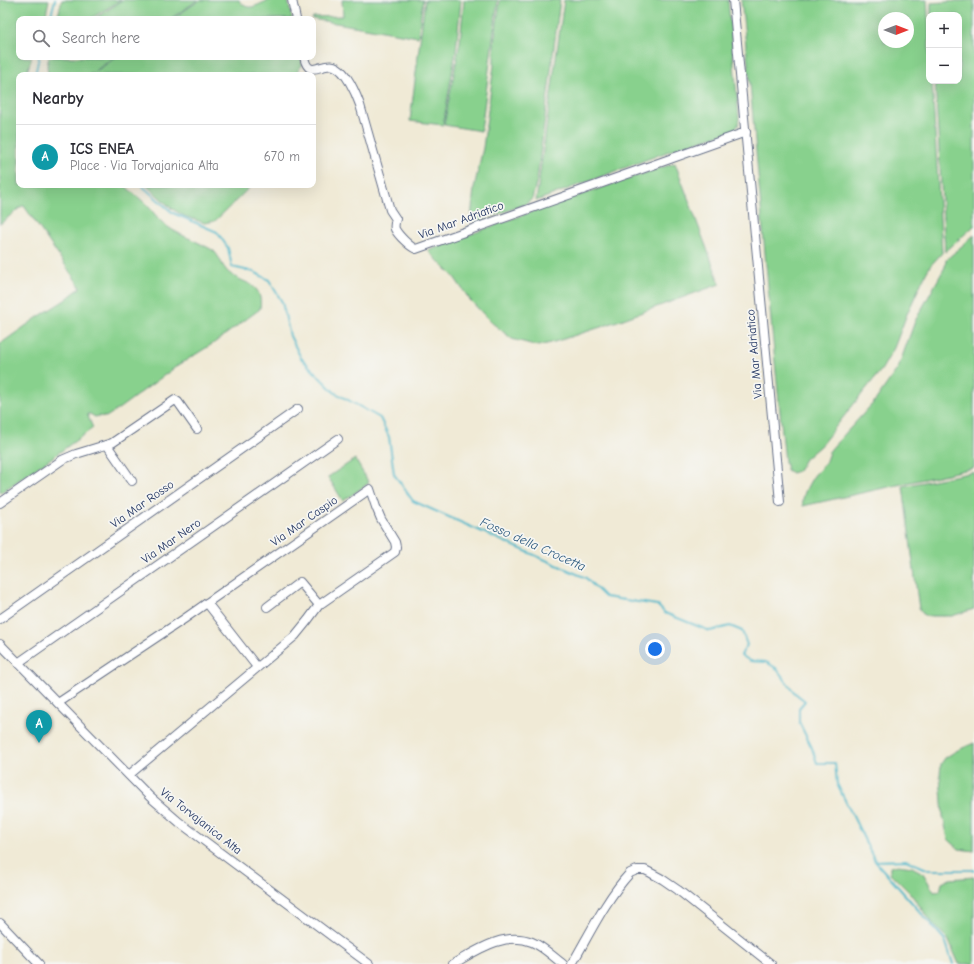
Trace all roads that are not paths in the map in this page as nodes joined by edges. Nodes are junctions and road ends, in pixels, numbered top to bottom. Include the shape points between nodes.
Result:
1 (292, 0) edge
2 (733, 0) edge
3 (295, 16) edge
4 (305, 60) edge
5 (746, 132) junction
6 (298, 409) dead end
7 (197, 429) dead end
8 (338, 439) dead end
9 (107, 445) junction
10 (132, 481) dead end
11 (780, 502) dead end
12 (0, 503) edge
13 (207, 603) junction
14 (319, 605) junction
15 (267, 607) dead end
16 (0, 619) edge
17 (0, 644) edge
18 (18, 663) junction
19 (257, 667) junction
20 (58, 703) junction
21 (129, 775) junction
22 (0, 923) edge
23 (39, 964) edge
24 (369, 964) edge
25 (453, 964) edge
26 (563, 964) edge
27 (572, 964) edge
28 (771, 964) edge

1 - 3 street
2 - 5 street, Via Mar Adriatico
4 - 5 street, Via Mar Adriatico via 306,65 312,69 330,66 338,68 352,87 360,105 388,203 396,219 394,228 411,247 416,249
5 - 11 street, Via Mar Adriatico
6 - 16 street, Via Mar Rosso
7 - 9 street via 175,400
8 - 18 street, Via Mar Nero
9 - 10 street
9 - 12 street via 65,458
13 - 14 street, Via Mar Caspio via 370,489 381,519 395,542 395,551
13 - 19 street
13 - 20 street, Via Mar Caspio
14 - 15 street via 300,582
14 - 19 street via 295,636
17 - 18 street, Via Torvajanica Alta
18 - 20 street, Via Torvajanica Alta
19 - 21 street
20 - 21 street, Via Torvajanica Alta
21 - 24 street, Via Torvajanica Alta via 179,822
22 - 23 street
25 - 26 street via 491,944 515,939 533,942
27 - 28 street via 612,895 630,873 640,870 652,873 674,888

